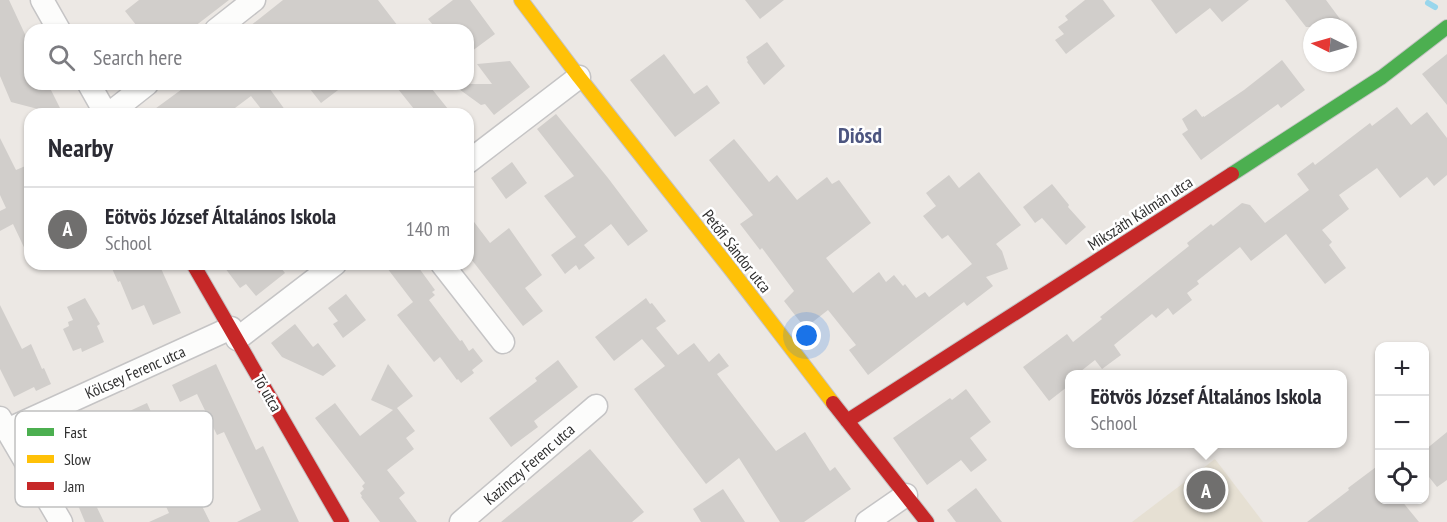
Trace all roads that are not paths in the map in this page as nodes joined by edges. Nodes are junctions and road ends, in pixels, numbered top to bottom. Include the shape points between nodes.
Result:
1 (42, 0) edge
2 (254, 0) edge
3 (521, 0) edge
4 (56, 24) edge
5 (224, 24) edge
6 (1447, 27) edge
7 (579, 77) junction
8 (93, 90) edge
9 (139, 90) edge
10 (103, 108) edge
11 (115, 108) edge
12 (474, 157) edge
13 (197, 270) edge
14 (326, 270) edge
15 (447, 270) edge
16 (234, 334) junction
17 (503, 342) dead end
18 (596, 406) dead end
19 (36, 411) edge
20 (847, 421) junction
21 (3, 424) edge
22 (15, 444) edge
23 (906, 495) junction
24 (52, 507) edge
25 (61, 522) edge
26 (342, 522) edge
27 (461, 522) edge
28 (867, 522) edge
29 (927, 522) edge

1 - 4 street
2 - 5 street
3 - 7 street, Petőfi Sándor utca
6 - 20 street, Mikszáth Kálmán utca via 1382,76
7 - 12 street
7 - 20 street, Petőfi Sándor utca
8 - 10 street
9 - 11 street
13 - 16 street, Tó utca
14 - 16 street, Kölcsey Ferenc utca
15 - 17 street
16 - 19 street, Kölcsey Ferenc utca
16 - 26 street, Tó utca
18 - 27 street, Kazinczy Ferenc utca
20 - 23 street, Petőfi Sándor utca
21 - 22 street
23 - 28 street
23 - 29 street, Petőfi Sándor utca
24 - 25 street

